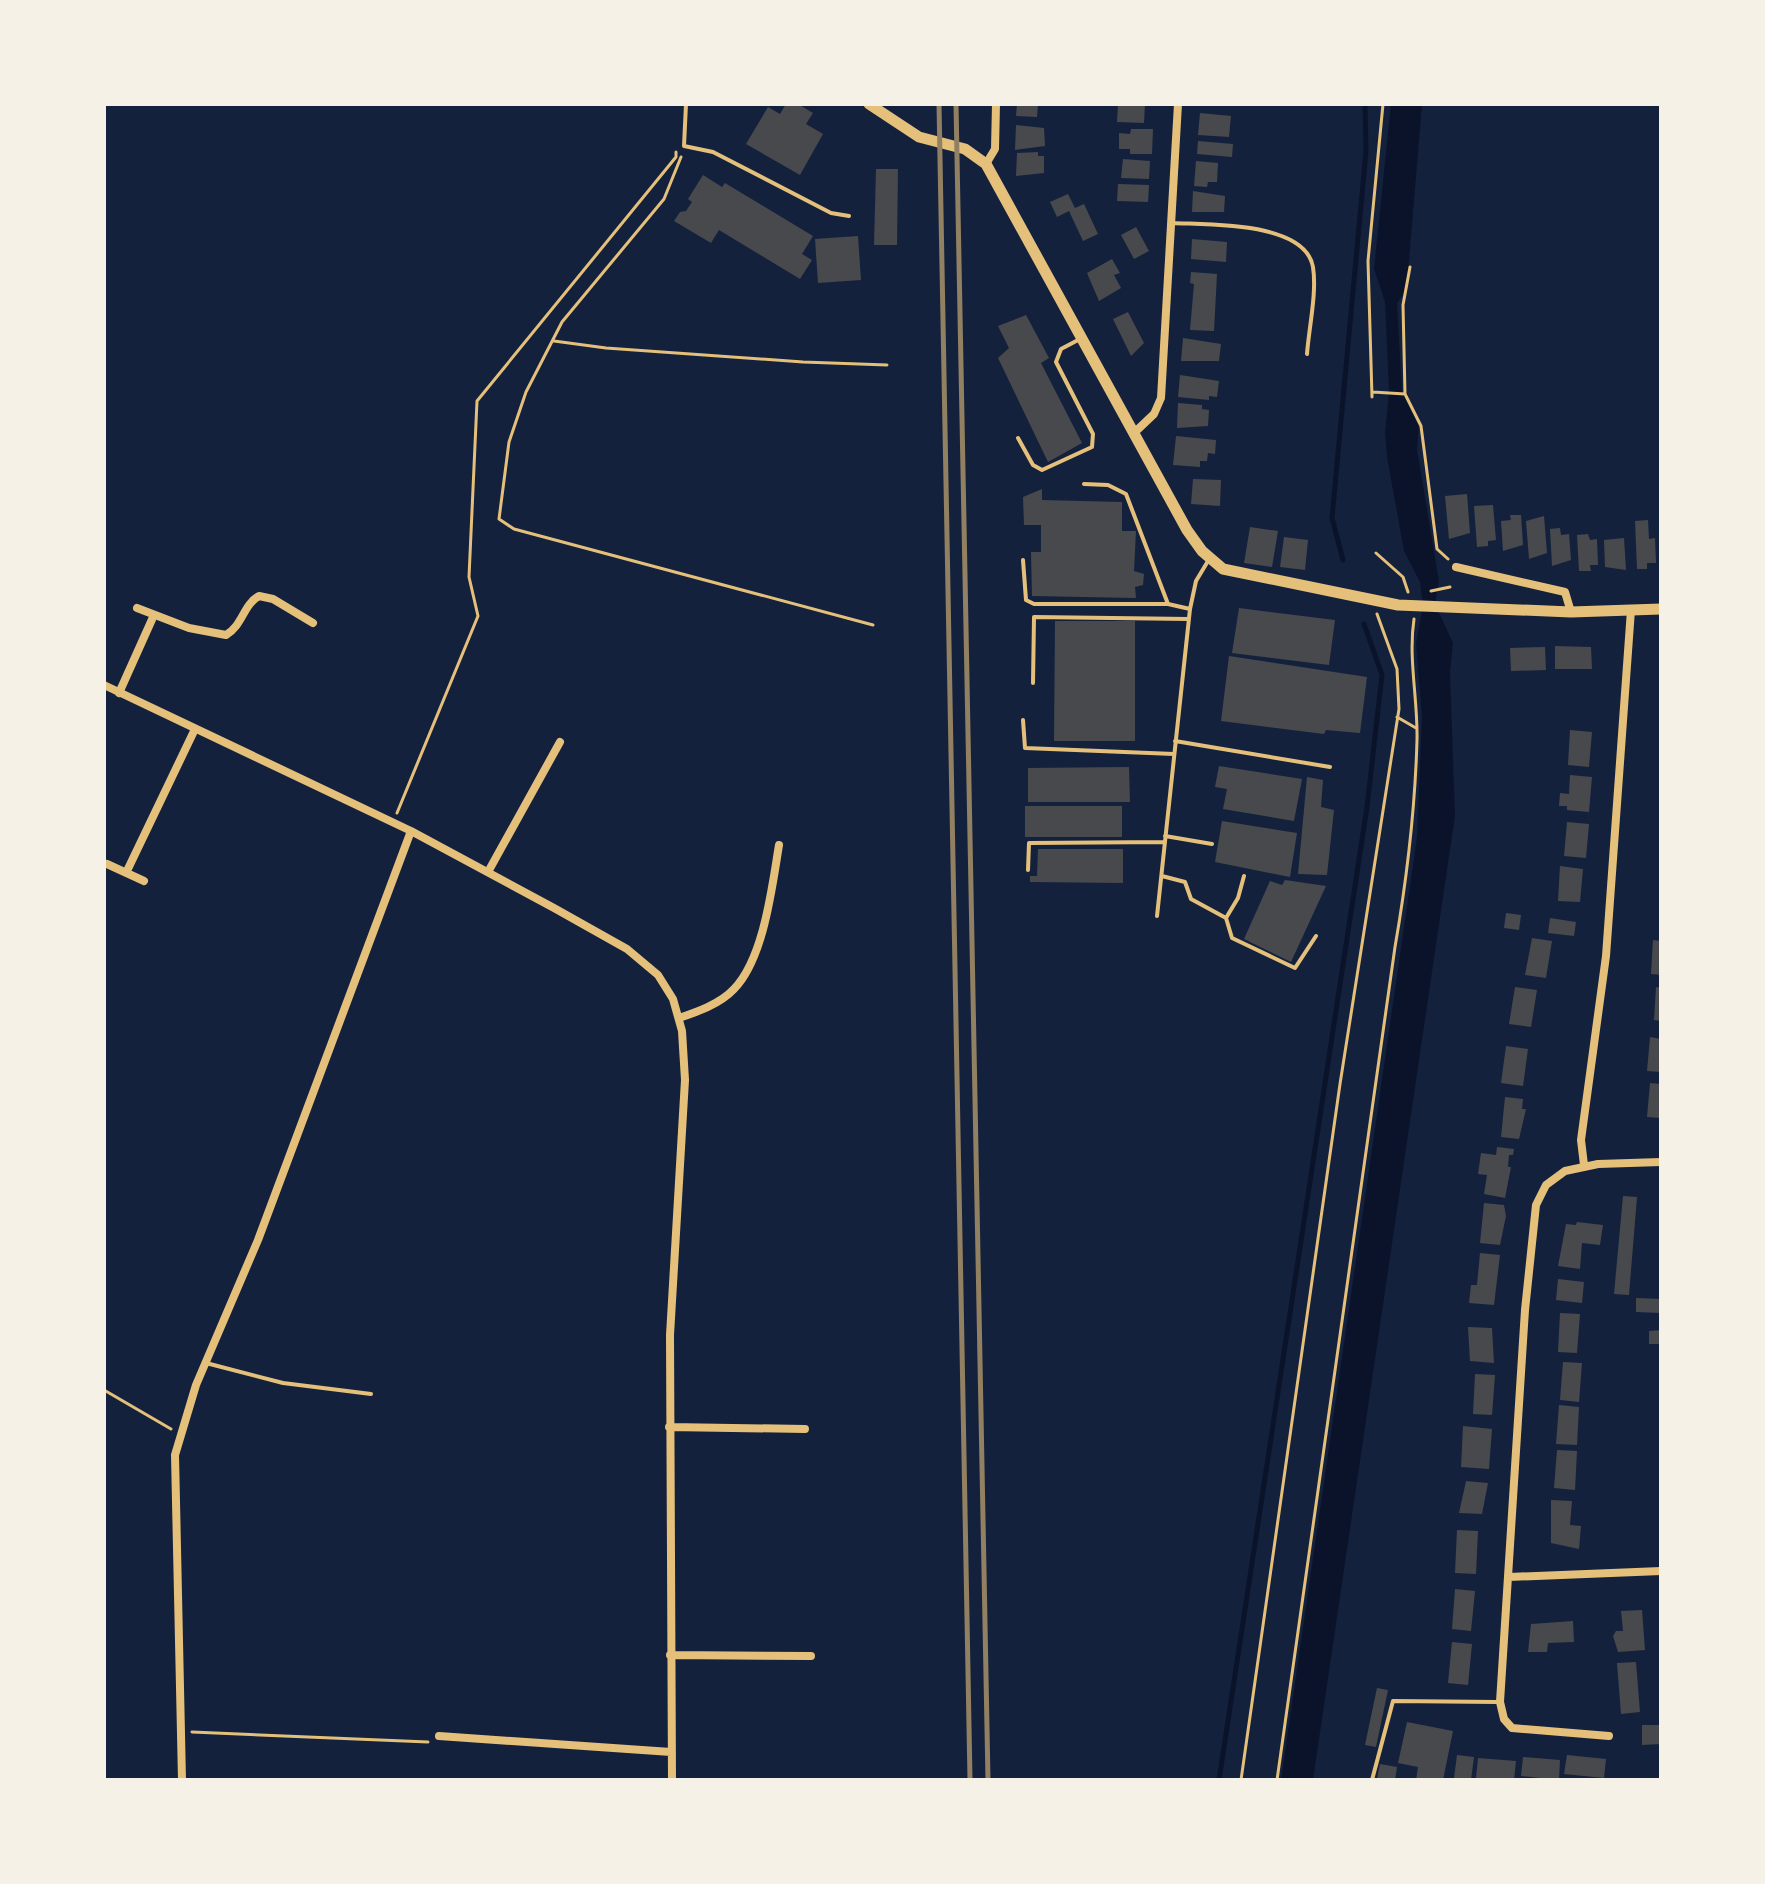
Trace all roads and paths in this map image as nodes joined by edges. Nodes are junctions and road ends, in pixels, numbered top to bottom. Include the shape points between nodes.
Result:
1 (686, 104) edge
2 (869, 104) edge
3 (996, 104) edge
4 (1178, 104) edge
5 (1383, 104) edge
6 (676, 144) dead end
7 (684, 146) junction
8 (986, 164) junction
9 (849, 216) dead end
10 (1170, 223) junction
11 (1410, 267) dead end
12 (1082, 338) junction
13 (554, 341) junction
14 (1307, 354) dead end
15 (887, 365) dead end
16 (1405, 394) junction
17 (1134, 433) junction
18 (1018, 438) dead end
19 (1084, 484) dead end
20 (1376, 553) dead end
21 (1210, 559) junction
22 (1023, 560) dead end
23 (1456, 567) joint
24 (1403, 577) dead end
25 (1370, 599) junction
26 (1168, 604) junction
27 (137, 608) dead end
28 (1190, 609) junction
29 (1661, 609) edge
30 (1631, 610) junction
31 (1571, 612) junction
32 (1415, 613) dead end
33 (154, 615) junction
34 (1189, 619) junction
35 (313, 623) dead end
36 (873, 625) dead end
37 (1033, 683) dead end
38 (104, 685) edge
39 (119, 693) junction
40 (1397, 717) junction
41 (1023, 720) dead end
42 (1416, 728) junction
43 (195, 729) junction
44 (1175, 741) junction
45 (560, 742) dead end
46 (1174, 754) junction
47 (1330, 767) dead end
48 (397, 813) dead end
49 (411, 831) junction
50 (1165, 839) junction
51 (1212, 844) dead end
52 (779, 845) dead end
53 (107, 864) dead end
54 (1028, 870) dead end
55 (488, 872) junction
56 (126, 873) junction
57 (1162, 876) junction
58 (1244, 876) dead end
59 (144, 881) dead end
60 (1157, 916) dead end
61 (1226, 918) junction
62 (1316, 936) dead end
63 (679, 1018) junction
64 (1661, 1162) edge
65 (1584, 1165) junction
66 (206, 1363) junction
67 (104, 1390) edge
68 (371, 1394) dead end
69 (669, 1427) junction
70 (805, 1429) dead end
71 (181, 1435) junction
72 (1661, 1571) edge
73 (1509, 1577) junction
74 (670, 1655) junction
75 (811, 1656) dead end
76 (1500, 1702) junction
77 (180, 1731) junction
78 (439, 1736) joint
79 (1609, 1736) dead end
80 (671, 1752) junction
81 (182, 1780) edge
82 (672, 1780) edge
83 (1241, 1780) edge
84 (1277, 1780) edge
85 (1372, 1780) edge

1 - 7 lane
2 - 8 street via 919,137 965,149
3 - 8 street via 995,149
4 - 10 street
5 - 16 path via 1368,261 1372,394
6 - 48 path via 676,157 477,401 469,577 478,616
7 - 9 lane via 713,152 831,213
7 - 13 path via 664,199 585,292
8 - 12 street
10 - 14 lane via 1277,233 1296,242 1313,266
10 - 17 street via 1161,398 1154,414
11 - 16 path via 1403,305
12 - 17 street
12 - 18 lane via 1061,349 1056,362 1093,434 1092,447 1042,470 1033,465
13 - 15 path
13 - 36 path via 526,392 509,442 499,519 514,529
16 - 23 path via 1421,426 1437,549
17 - 21 street via 1187,530
19 - 26 lane via 1108,485 1126,494
20 - 24 path
21 - 25 street via 1237,574
21 - 28 lane via 1196,581
22 - 26 lane via 1026,600 1034,604
23 - 31 street via 1565,592
25 - 31 street via 1398,605
25 - 40 path via 1397,669
26 - 28 lane
27 - 33 street
28 - 34 lane
29 - 30 street
30 - 31 street
30 - 65 street via 1606,956 1581,1140
32 - 42 path via 1410,655
33 - 35 street via 226,635 238,628 259,596
33 - 39 street
34 - 37 lane via 1034,617
34 - 44 lane
38 - 39 street
39 - 43 street
40 - 42 path
40 - 83 path
41 - 46 lane via 1025,748
42 - 84 path via 1413,848
43 - 49 street
43 - 56 street
44 - 46 lane
44 - 47 lane
45 - 55 street
46 - 50 lane
49 - 55 street
49 - 66 street
50 - 51 lane
50 - 54 lane via 1029,843
50 - 57 lane
52 - 63 street via 769,904 750,964 734,990
53 - 56 street
55 - 63 street via 627,949 658,975
56 - 59 street
57 - 60 lane
57 - 61 lane via 1185,882 1191,899
58 - 61 lane
61 - 62 lane via 1232,938 1295,968
63 - 69 street via 685,1080
64 - 65 street
65 - 73 street via 1551,1179 1536,1205
66 - 68 lane via 283,1383
66 - 71 street
67 - 71 path
69 - 70 street
69 - 74 street
71 - 77 street via 175,1455
72 - 73 street
73 - 76 street
74 - 75 street
74 - 80 street
76 - 79 street via 1512,1728
76 - 85 lane via 1393,1701
77 - 78 path via 430,1742
77 - 81 street
78 - 80 street
80 - 82 street

